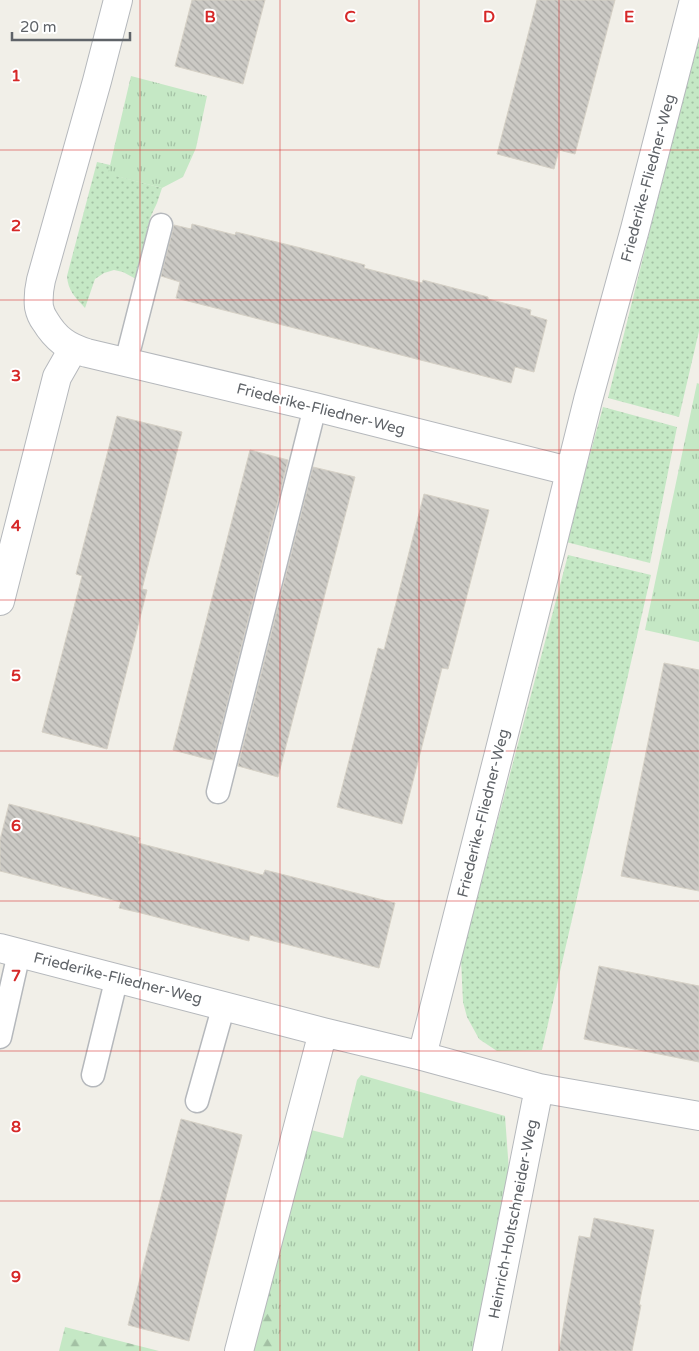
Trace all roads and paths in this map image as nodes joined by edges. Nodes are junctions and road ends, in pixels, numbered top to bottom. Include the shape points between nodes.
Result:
1 (118, 0) edge
2 (694, 0) edge
3 (161, 225) dead end
4 (73, 349) junction
5 (126, 362) junction
6 (314, 407) junction
7 (569, 471) junction
8 (0, 601) edge
9 (218, 792) dead end
10 (10, 951) edge
11 (117, 977) junction
12 (224, 1006) junction
13 (323, 1032) junction
14 (0, 1037) edge
15 (422, 1056) junction
16 (94, 1075) dead end
17 (539, 1088) junction
18 (197, 1101) dead end
19 (699, 1116) edge
20 (239, 1351) edge
21 (487, 1351) edge

1 - 4 street, Friederike-Fliedner-Weg via 39,295 39,308 50,330
2 - 7 street, Friederike-Fliedner-Weg
3 - 5 lane
4 - 5 street, Friederike-Fliedner-Weg
4 - 8 street via 58,377
5 - 6 street, Friederike-Fliedner-Weg
6 - 7 street, Friederike-Fliedner-Weg
6 - 9 lane
7 - 15 street, Friederike-Fliedner-Weg
10 - 11 street, Friederike-Fliedner-Weg
10 - 14 lane
11 - 12 street, Friederike-Fliedner-Weg
11 - 16 lane
12 - 13 street, Friederike-Fliedner-Weg
12 - 18 lane
13 - 15 street, Friederike-Fliedner-Weg
13 - 20 street
15 - 17 street
17 - 19 street
17 - 21 street, Heinrich-Holtschneider-Weg

